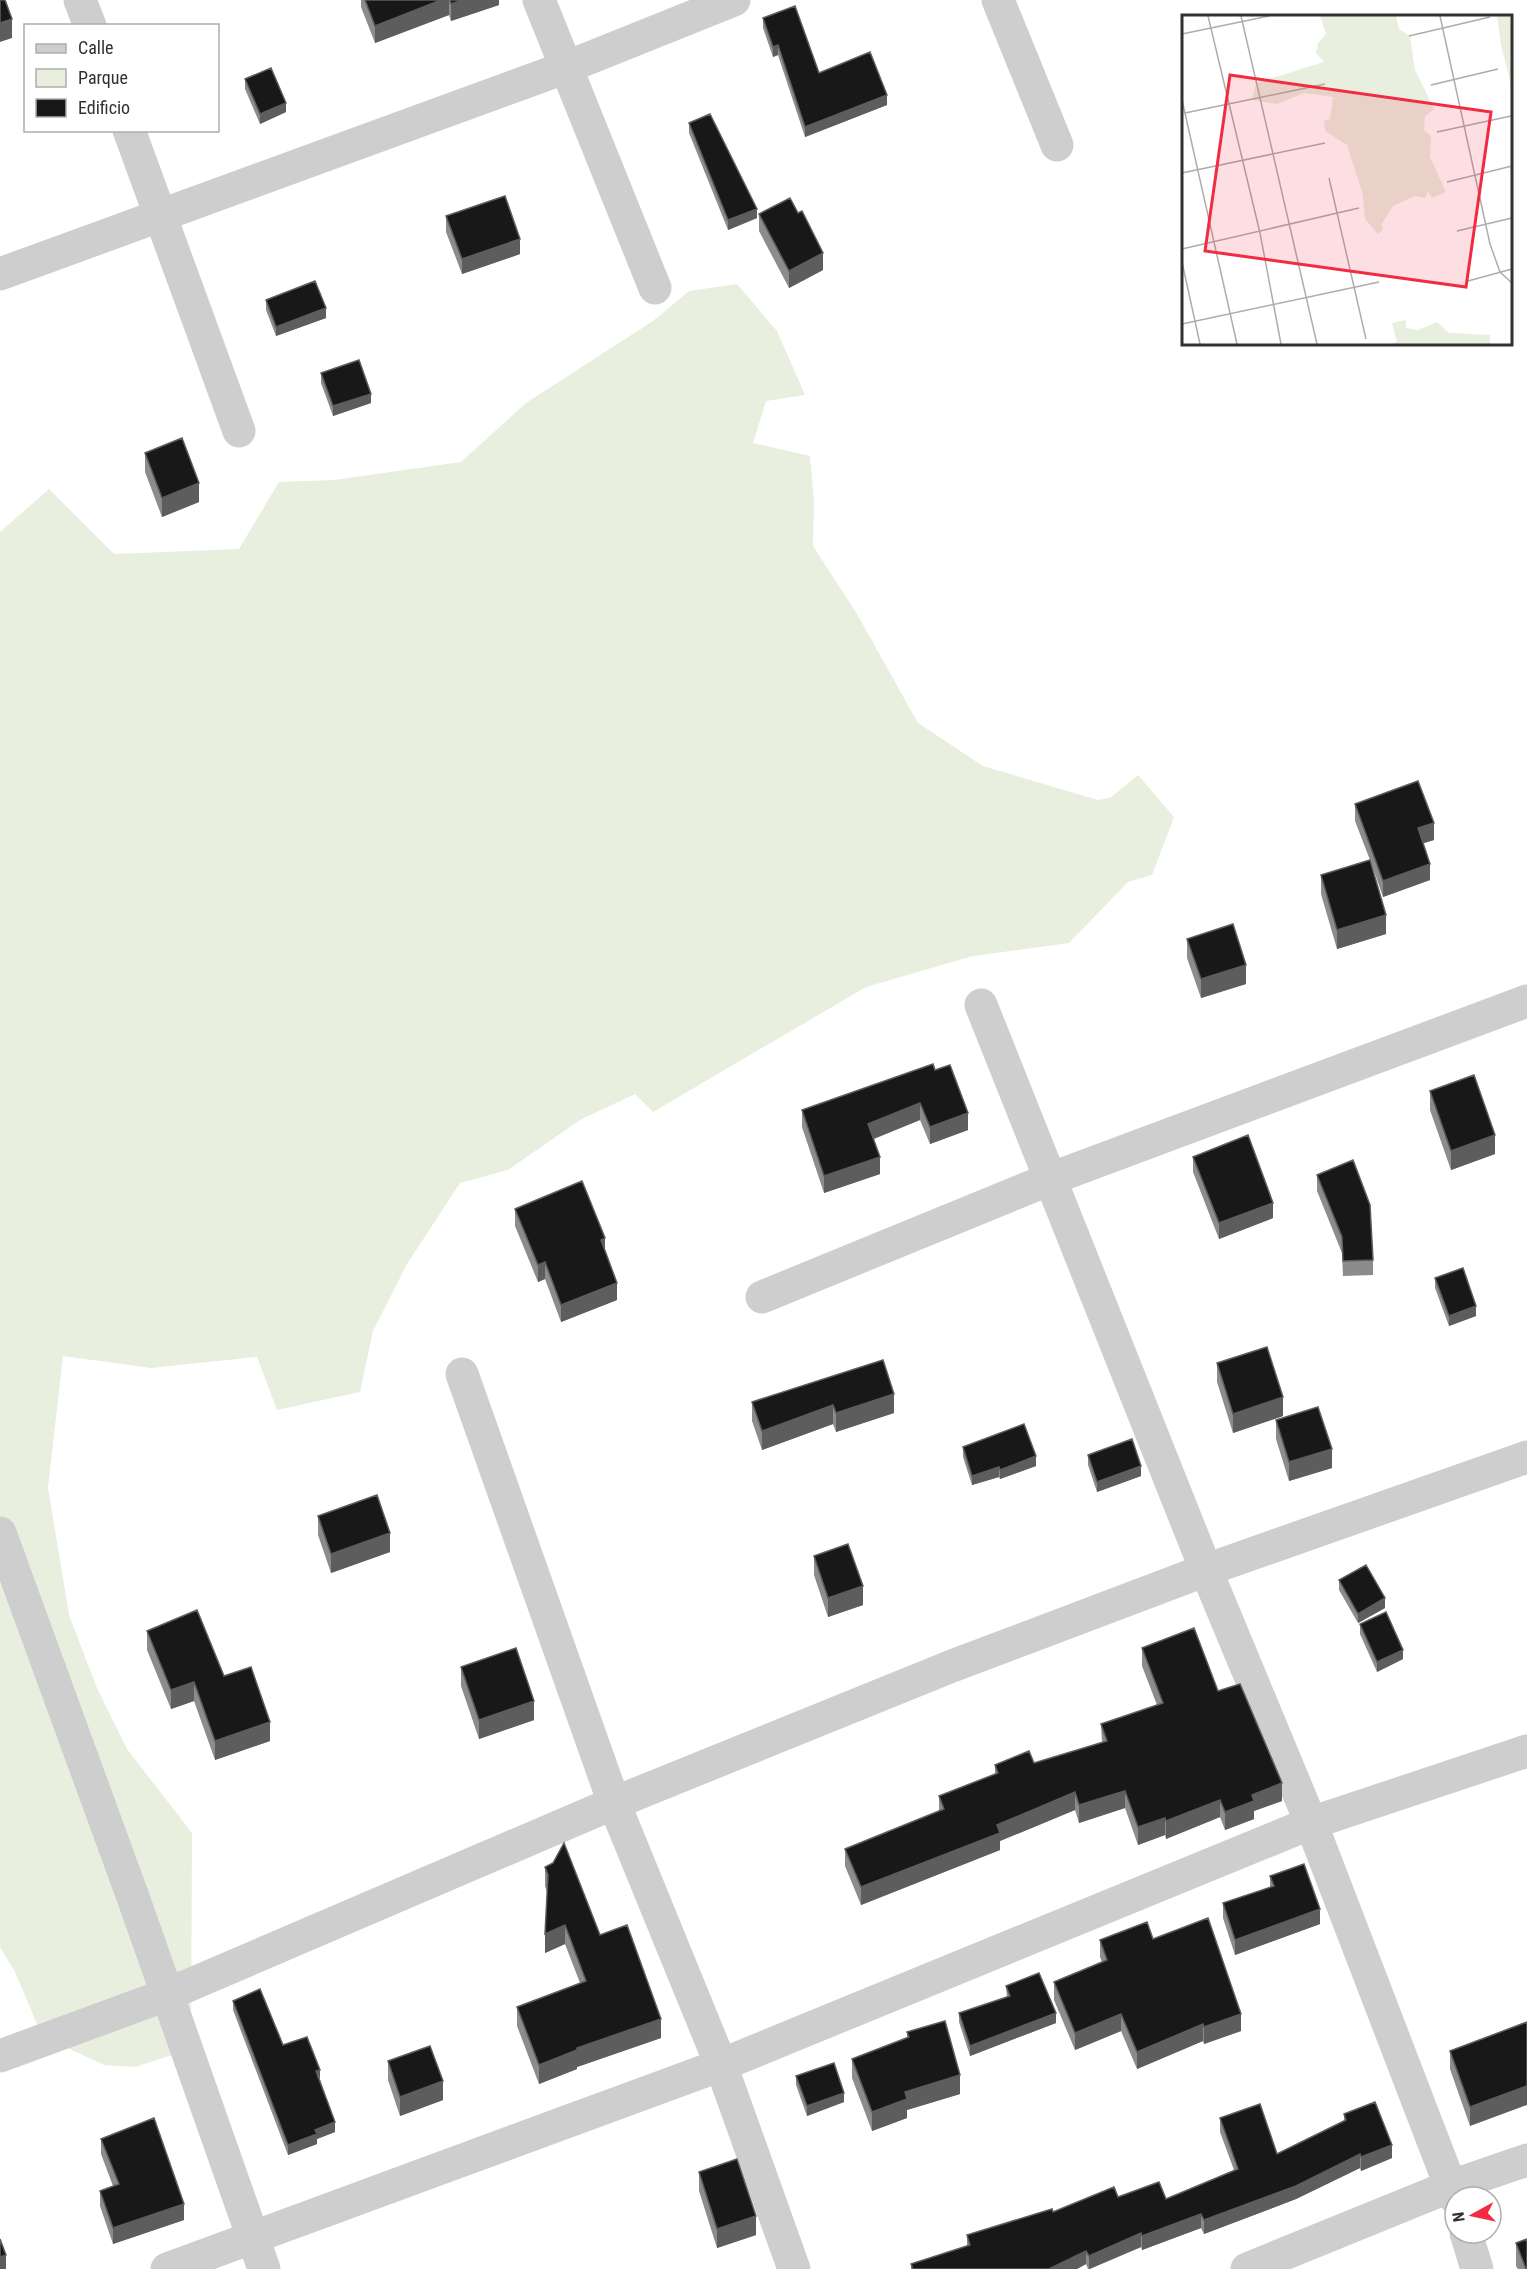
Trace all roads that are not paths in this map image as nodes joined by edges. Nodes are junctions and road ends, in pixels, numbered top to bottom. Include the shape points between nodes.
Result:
1 (80, 0) edge
2 (539, 0) edge
3 (734, 0) edge
4 (998, 0) edge
5 (89, 24) edge
6 (567, 67) junction
7 (130, 132) edge
8 (1057, 145) dead end
9 (161, 215) junction
10 (0, 274) edge
11 (655, 288) dead end
12 (239, 431) dead end
13 (1527, 1001) edge
14 (981, 1005) dead end
15 (1050, 1179) junction
16 (762, 1297) dead end
17 (462, 1374) dead end
18 (1527, 1456) edge
19 (0, 1533) edge
20 (1206, 1570) junction
21 (1527, 1751) edge
22 (614, 1803) junction
23 (1311, 1823) junction
24 (166, 1995) junction
25 (0, 2056) edge
26 (721, 2066) junction
27 (1527, 2160) edge
28 (1450, 2185) edge
29 (1469, 2185) edge
30 (1443, 2196) edge
31 (252, 2236) junction
32 (1470, 2245) edge
33 (167, 2269) edge
34 (264, 2269) edge
35 (794, 2269) edge
36 (1247, 2269) edge
37 (1477, 2269) edge

1 - 5 street
2 - 6 street
3 - 6 street
4 - 8 street
6 - 9 street
6 - 11 street
7 - 9 street
9 - 10 street
9 - 12 street
13 - 15 street
14 - 15 street
15 - 16 street
15 - 20 street
17 - 22 street
18 - 20 street
19 - 24 street
20 - 22 street via 952,1666
20 - 23 street
21 - 23 street
22 - 24 street
22 - 26 street
23 - 26 street
23 - 28 street
24 - 25 street
24 - 31 street
26 - 31 street
26 - 35 street
27 - 29 street
30 - 36 street
31 - 33 street
31 - 34 street
32 - 37 street

